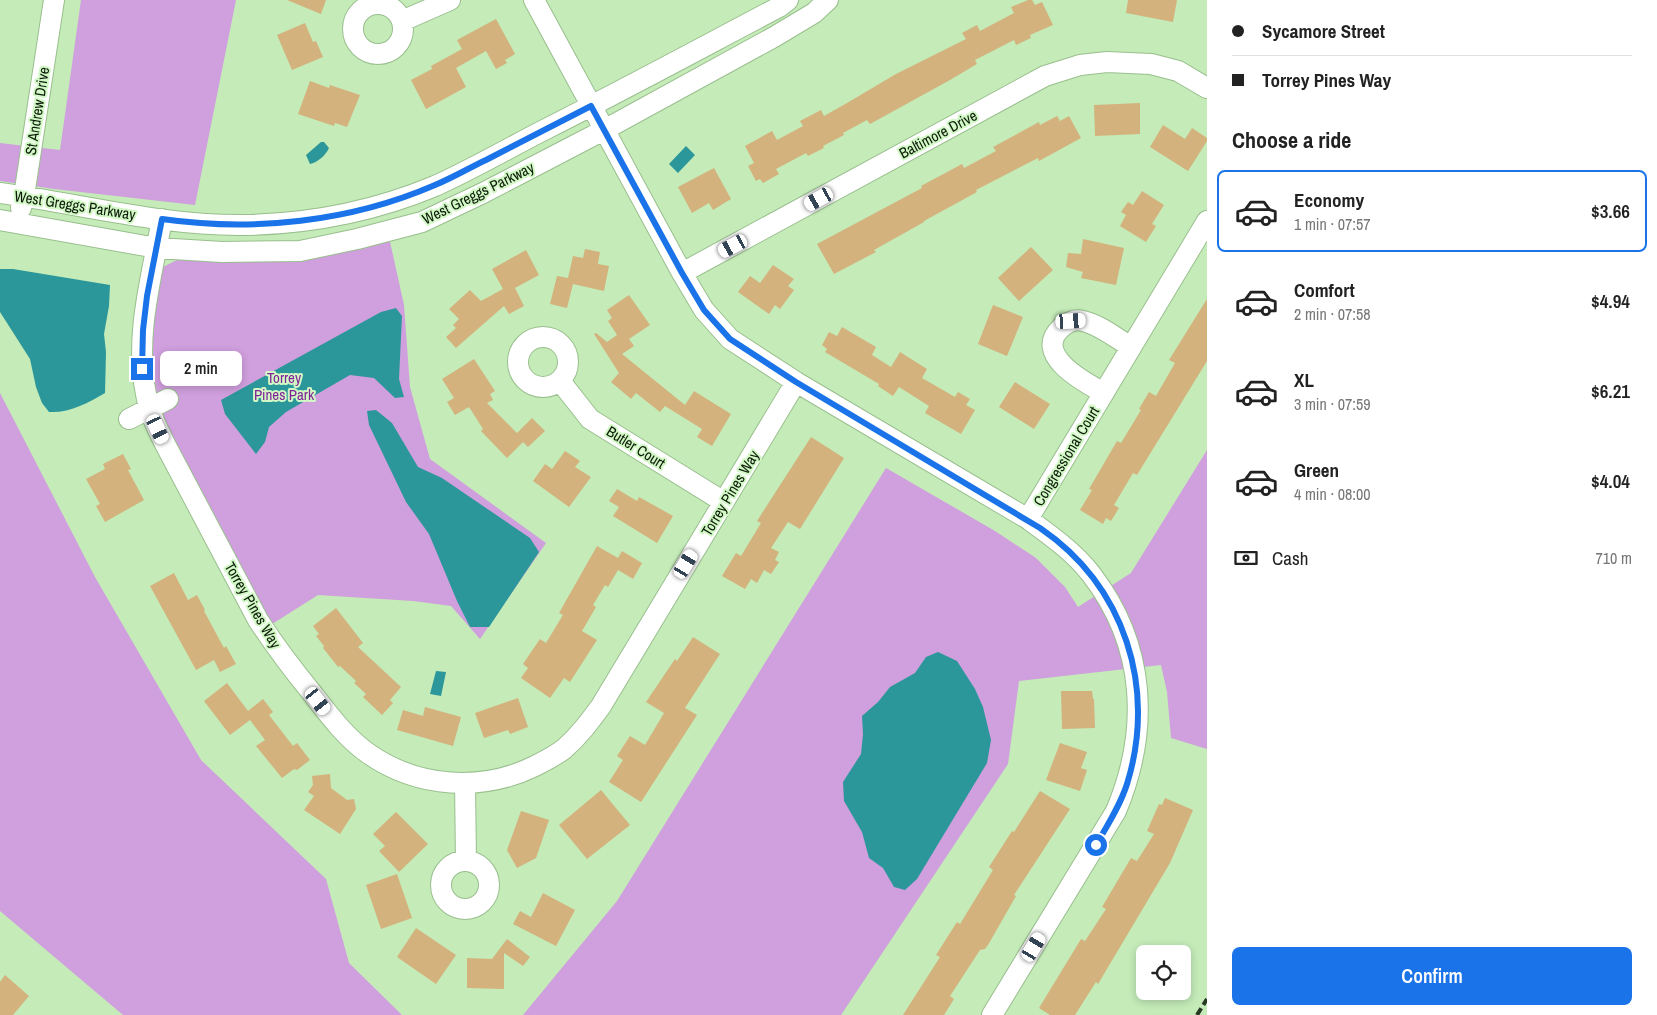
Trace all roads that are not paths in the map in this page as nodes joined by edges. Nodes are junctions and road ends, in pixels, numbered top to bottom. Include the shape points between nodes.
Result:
1 (54, 0) edge
2 (450, 0) edge
3 (534, 0) edge
4 (788, 0) edge
5 (828, 0) edge
6 (402, 21) dead end
7 (1207, 88) edge
8 (597, 118) junction
9 (0, 193) edge
10 (24, 196) junction
11 (162, 219) junction
12 (8, 221) edge
13 (1207, 221) edge
14 (157, 248) junction
15 (682, 273) junction
16 (1131, 347) junction
17 (560, 381) dead end
18 (796, 382) junction
19 (1104, 393) junction
20 (168, 399) dead end
21 (150, 410) junction
22 (129, 419) dead end
23 (724, 502) junction
24 (1028, 519) junction
25 (465, 784) junction
26 (466, 861) dead end
27 (992, 1015) edge

1 - 10 street, St Andrew Drive
2 - 6 street
3 - 8 street
4 - 8 street, West Greggs Parkway
5 - 8 street, West Greggs Parkway via 814,13 774,37
7 - 15 street, Baltimore Drive via 1178,71 1151,64 1107,62 1080,65 1045,76
8 - 11 street, West Greggs Parkway via 435,185 347,213 294,222 244,225
8 - 14 street, West Greggs Parkway via 483,193 422,222 300,251 222,252
8 - 15 street
9 - 10 street, West Greggs Parkway
10 - 11 street, West Greggs Parkway
10 - 12 street, St Andrew Drive
11 - 14 street, Torrey Pines Way
12 - 14 street, West Greggs Parkway
13 - 16 street, Congressional Court
14 - 21 street, Torrey Pines Way via 143,330 142,369
15 - 18 street via 704,310 730,339
16 - 19 street, Congressional Court
16 - 19 street, Congressional Court via 1082,321 1071,321 1056,335 1053,346 1056,358 1070,372
17 - 23 street, Butler Court via 590,419
18 - 23 street, Torrey Pines Way
18 - 24 street
19 - 24 street, Congressional Court
20 - 21 street
21 - 22 street
21 - 25 street, Torrey Pines Way via 258,620 341,730 369,754 401,771 434,781
23 - 25 street, Torrey Pines Way via 602,706 586,727 550,759 517,774
24 - 27 street via 1053,537 1090,572 1105,594 1131,656 1138,696 1138,724 1127,785 1116,811
25 - 26 street

